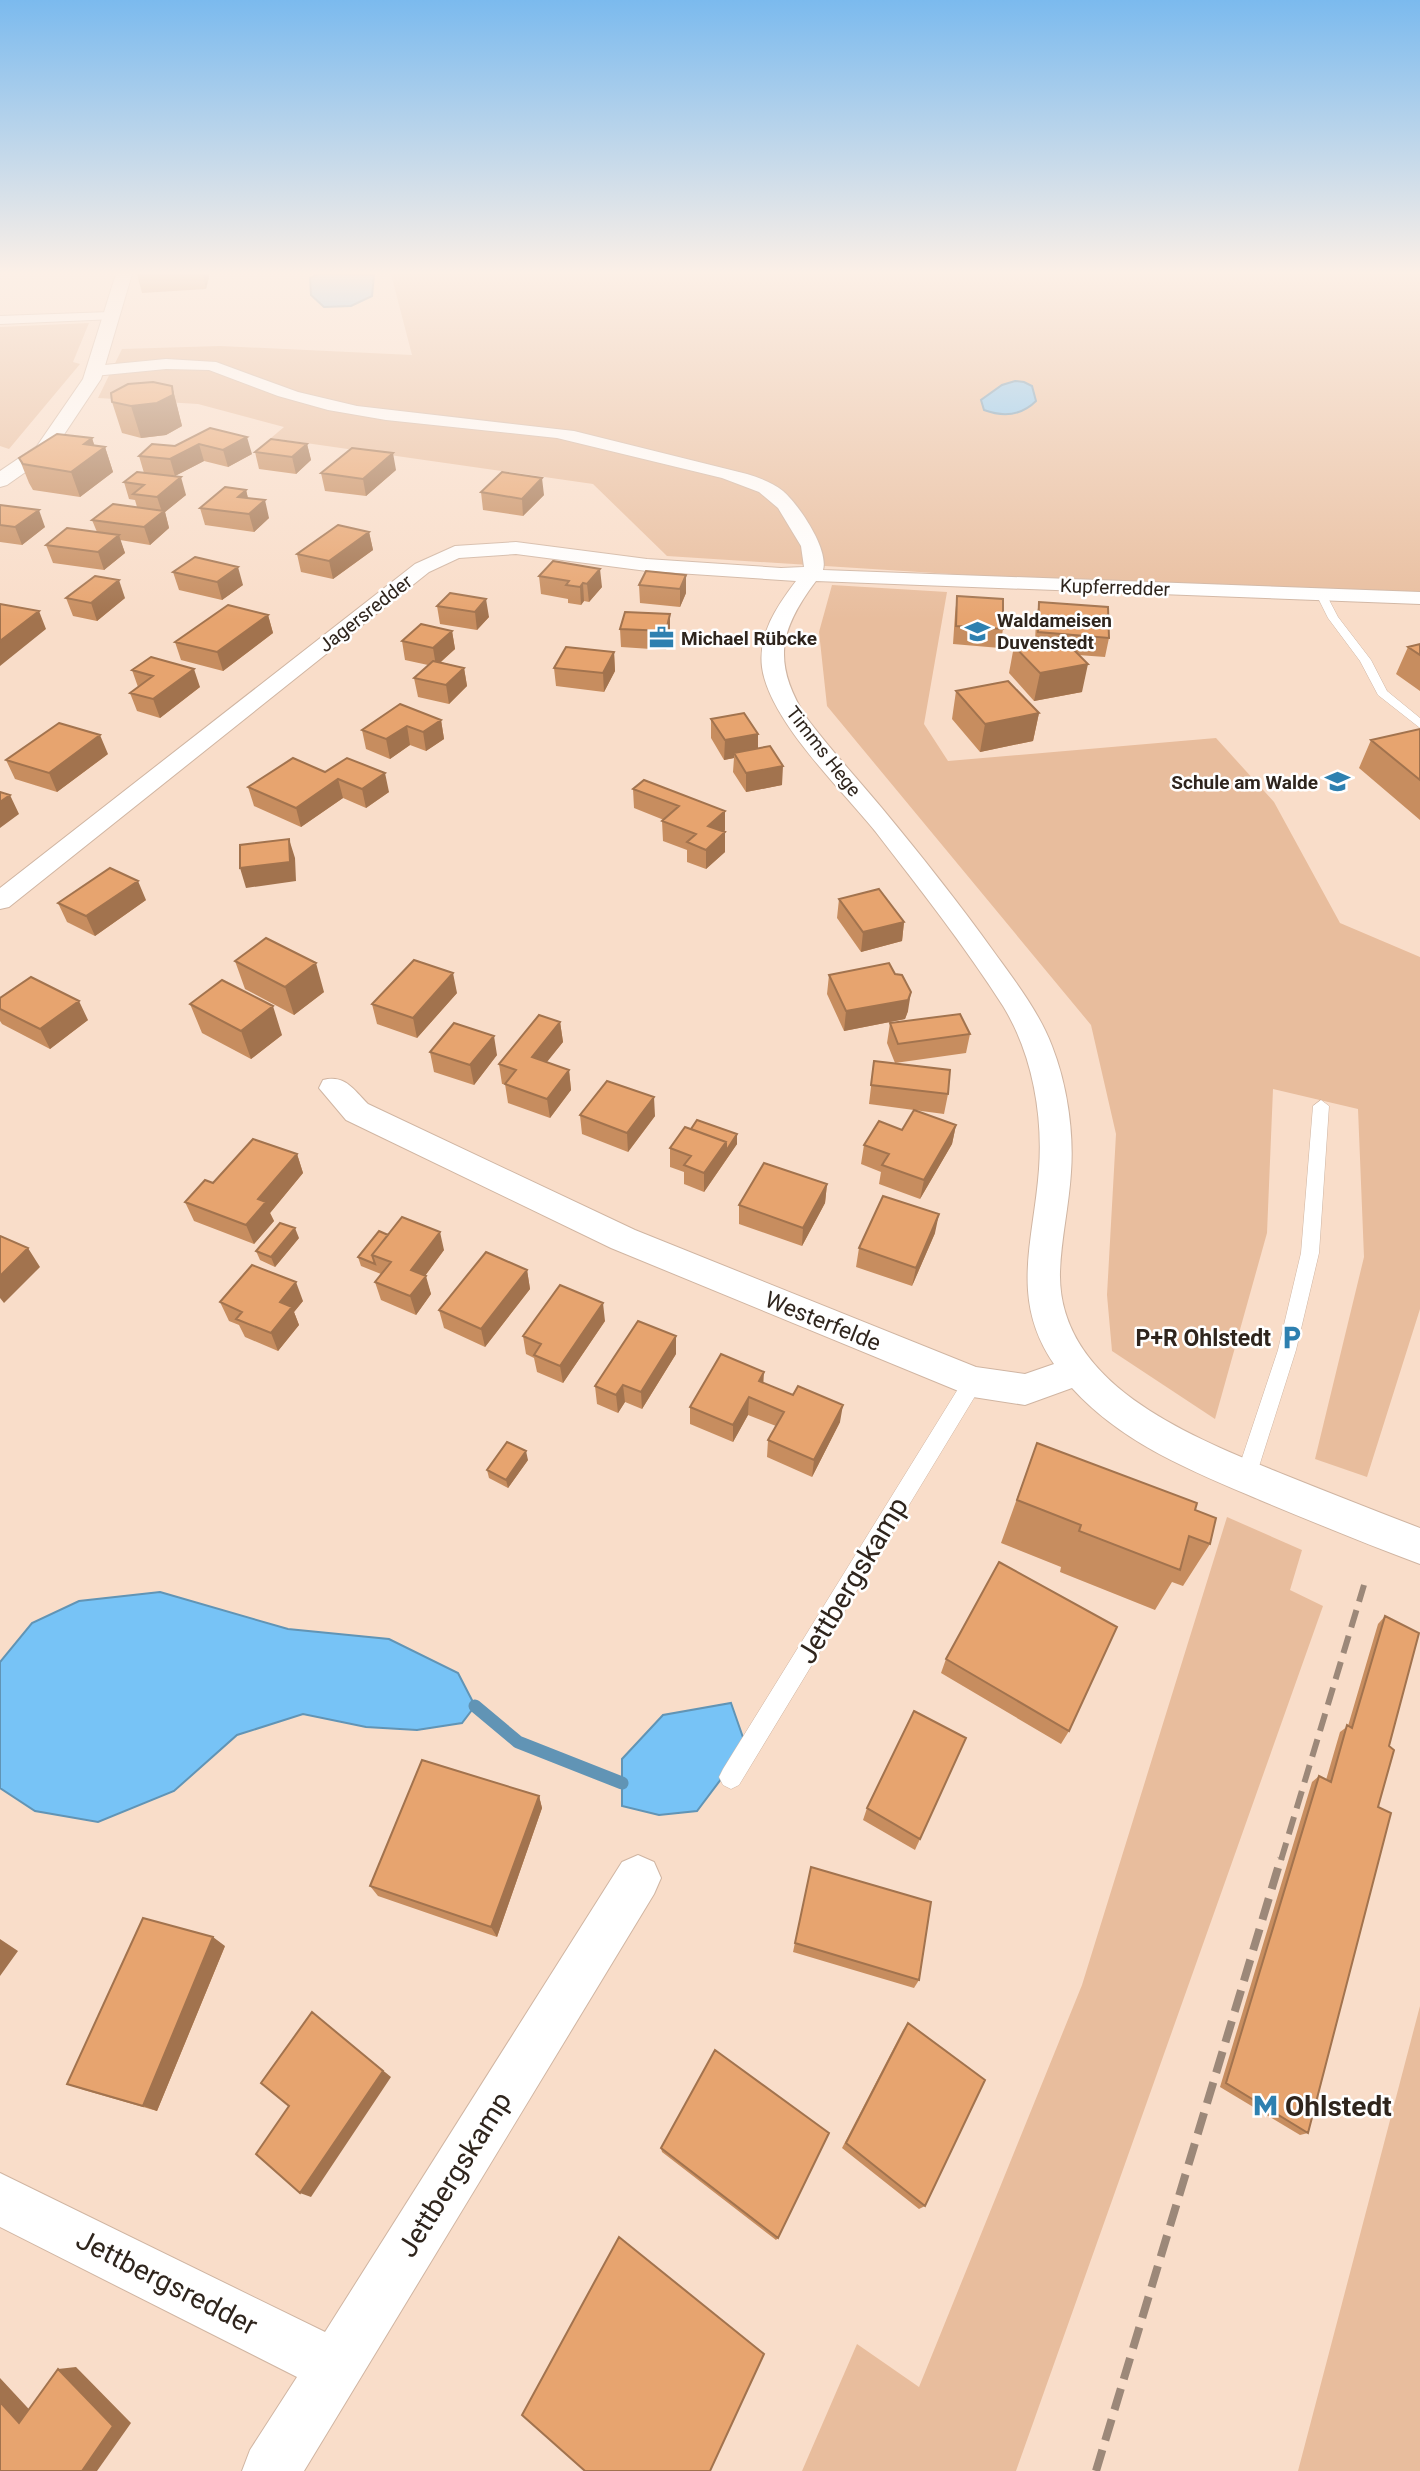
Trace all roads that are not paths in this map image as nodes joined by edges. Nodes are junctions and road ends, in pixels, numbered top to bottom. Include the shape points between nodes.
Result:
1 (85, 389) edge
2 (281, 389) edge
3 (0, 481) edge
4 (810, 575) junction
5 (1321, 594) junction
6 (1420, 598) edge
7 (1420, 724) edge
8 (0, 901) edge
9 (334, 1088) dead end
10 (1321, 1107) dead end
11 (1078, 1370) junction
12 (972, 1382) junction
13 (1246, 1476) junction
14 (1420, 1546) edge
15 (731, 1777) dead end
16 (638, 1878) dead end
17 (0, 2199) edge
18 (334, 2366) junction
19 (271, 2471) edge

1 - 3 street via 44,450
2 - 4 street via 324,404 408,419 569,435 734,477 765,489 784,504 812,550 815,567
4 - 5 street, Kupferredder
4 - 8 street, Jagersredder via 660,566 516,548 455,552 422,568
4 - 11 street, Timms Hege via 777,625 771,660 774,678 796,718 971,939 1022,1014 1038,1047 1047,1077 1056,1166 1042,1290 1056,1339
5 - 6 street, Kupferredder
5 - 7 lane via 1382,693
9 - 12 street, Westerfelde via 357,1111 623,1239
10 - 13 lane via 1310,1253 1287,1350
11 - 12 street, Westerfelde via 1025,1390
11 - 13 street via 1101,1395 1153,1433
12 - 15 lane, Jettbergskamp
13 - 14 street
16 - 18 street, Jettbergskamp
17 - 18 street, Jettbergsredder
18 - 19 street, Jettbergskamp

